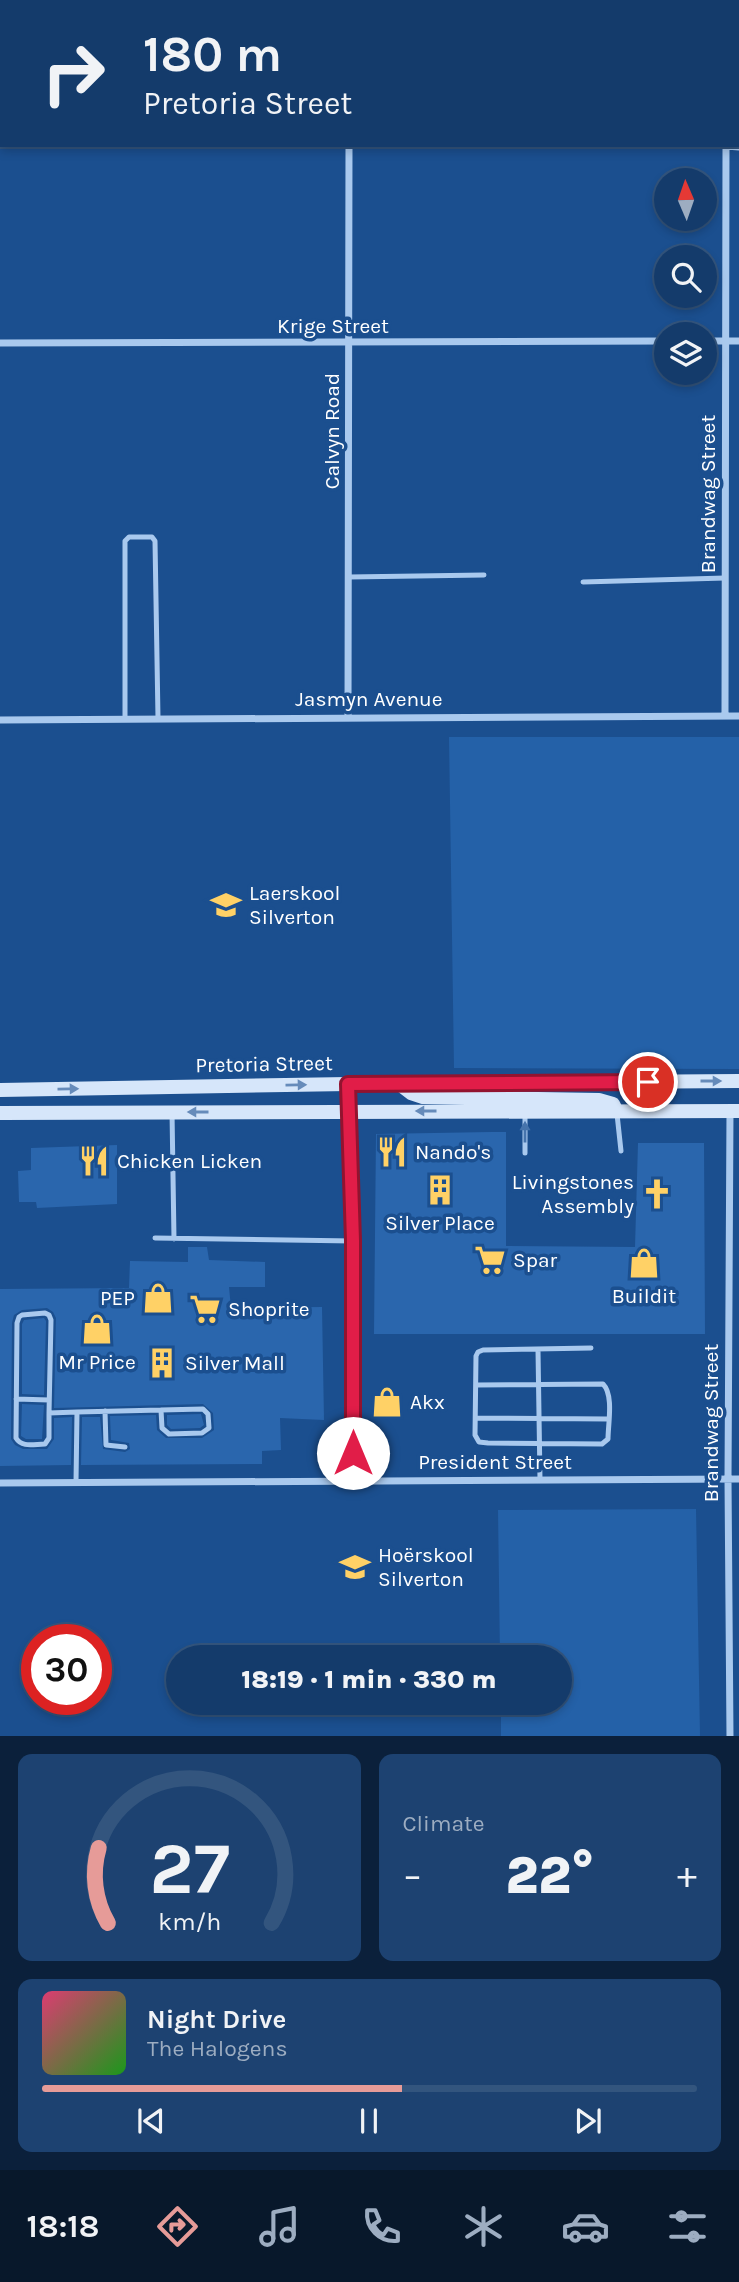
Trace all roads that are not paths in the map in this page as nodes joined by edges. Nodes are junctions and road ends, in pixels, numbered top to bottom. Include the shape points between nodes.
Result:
1 (349, 147) edge
2 (726, 147) edge
3 (654, 341) edge
4 (717, 341) edge
5 (725, 341) junction
6 (739, 341) edge
7 (0, 344) edge
8 (350, 344) junction
9 (484, 575) dead end
10 (349, 577) junction
11 (725, 578) junction
12 (583, 582) dead end
13 (725, 716) junction
14 (739, 716) edge
15 (348, 717) junction
16 (158, 718) junction
17 (0, 719) edge
18 (125, 719) junction
19 (739, 1081) edge
20 (398, 1083) junction
21 (348, 1084) junction
22 (0, 1090) edge
23 (350, 1111) junction
24 (526, 1111) junction
25 (617, 1111) junction
26 (735, 1111) edge
27 (172, 1112) junction
28 (0, 1113) edge
29 (621, 1151) dead end
30 (525, 1153) dead end
31 (729, 1177) junction
32 (739, 1177) edge
33 (155, 1238) dead end
34 (174, 1239) junction
35 (353, 1241) junction
36 (591, 1348) dead end
37 (538, 1350) junction
38 (476, 1385) junction
39 (539, 1385) junction
40 (16, 1399) junction
41 (49, 1400) junction
42 (161, 1410) junction
43 (105, 1411) junction
44 (78, 1412) junction
45 (49, 1413) junction
46 (475, 1418) junction
47 (539, 1419) junction
48 (608, 1419) junction
49 (539, 1445) junction
50 (125, 1447) dead end
51 (540, 1479) junction
52 (728, 1479) junction
53 (739, 1479) edge
54 (353, 1480) junction
55 (76, 1482) junction
56 (0, 1483) edge
57 (730, 1736) edge

1 - 8 street, Calvyn Road
2 - 5 street, Brandwag Street
3 - 8 street, Krige Street
4 - 5 street
5 - 6 street
5 - 11 street, Brandwag Street
7 - 8 street, Krige Street
8 - 10 street, Calvyn Road
9 - 10 lane
10 - 15 street, Calvyn Road
11 - 12 lane
11 - 13 street, Brandwag Street
13 - 14 street, Jasmyn Avenue
13 - 15 street, Jasmyn Avenue
15 - 16 street, Jasmyn Avenue
16 - 18 street, Jasmyn Avenue
16 - 18 lane via 155,541 129,537 125,541
17 - 18 street, Jasmyn Avenue
20 -> 19 main road, Pretoria Street
20 - 21 main road, Pretoria Street
20 - 25 main road via 423,1097 599,1100 613,1104
22 -> 21 main road, Pretoria Street
21 - 23 street
24 -> 23 main road
23 -> 27 main road
23 - 35 street
24 - 25 main road
30 -> 24 lane
25 - 26 main road
25 - 29 lane
26 - 31 street, Brandwag Street
27 - 28 main road
27 - 34 lane
31 - 32 lane
31 - 52 street, Brandwag Street
33 - 34 lane
34 - 35 lane
35 - 54 street
36 - 37 lane
37 - 38 lane via 478,1352
37 - 39 lane
38 - 39 lane
38 - 46 lane
39 - 47 lane
39 - 48 lane via 603,1384 608,1391
40 - 41 lane
40 - 41 lane via 19,1317 45,1313 51,1320
40 - 45 lane via 16,1438 22,1445 49,1442
41 - 45 lane
42 - 42 lane via 203,1409 209,1428 202,1433 169,1434 162,1428
42 - 43 lane
43 - 44 lane
43 - 50 lane via 106,1445
44 - 45 lane
44 - 55 lane
46 - 47 lane
46 - 49 lane via 479,1442
47 - 48 lane
47 - 49 lane
48 - 49 lane via 608,1439 602,1444
49 - 51 lane
51 - 52 street, President Street
51 - 54 street, President Street
52 - 53 street, President Street
52 - 57 street, Brandwag Street
54 - 55 street, President Street
55 - 56 street, President Street

